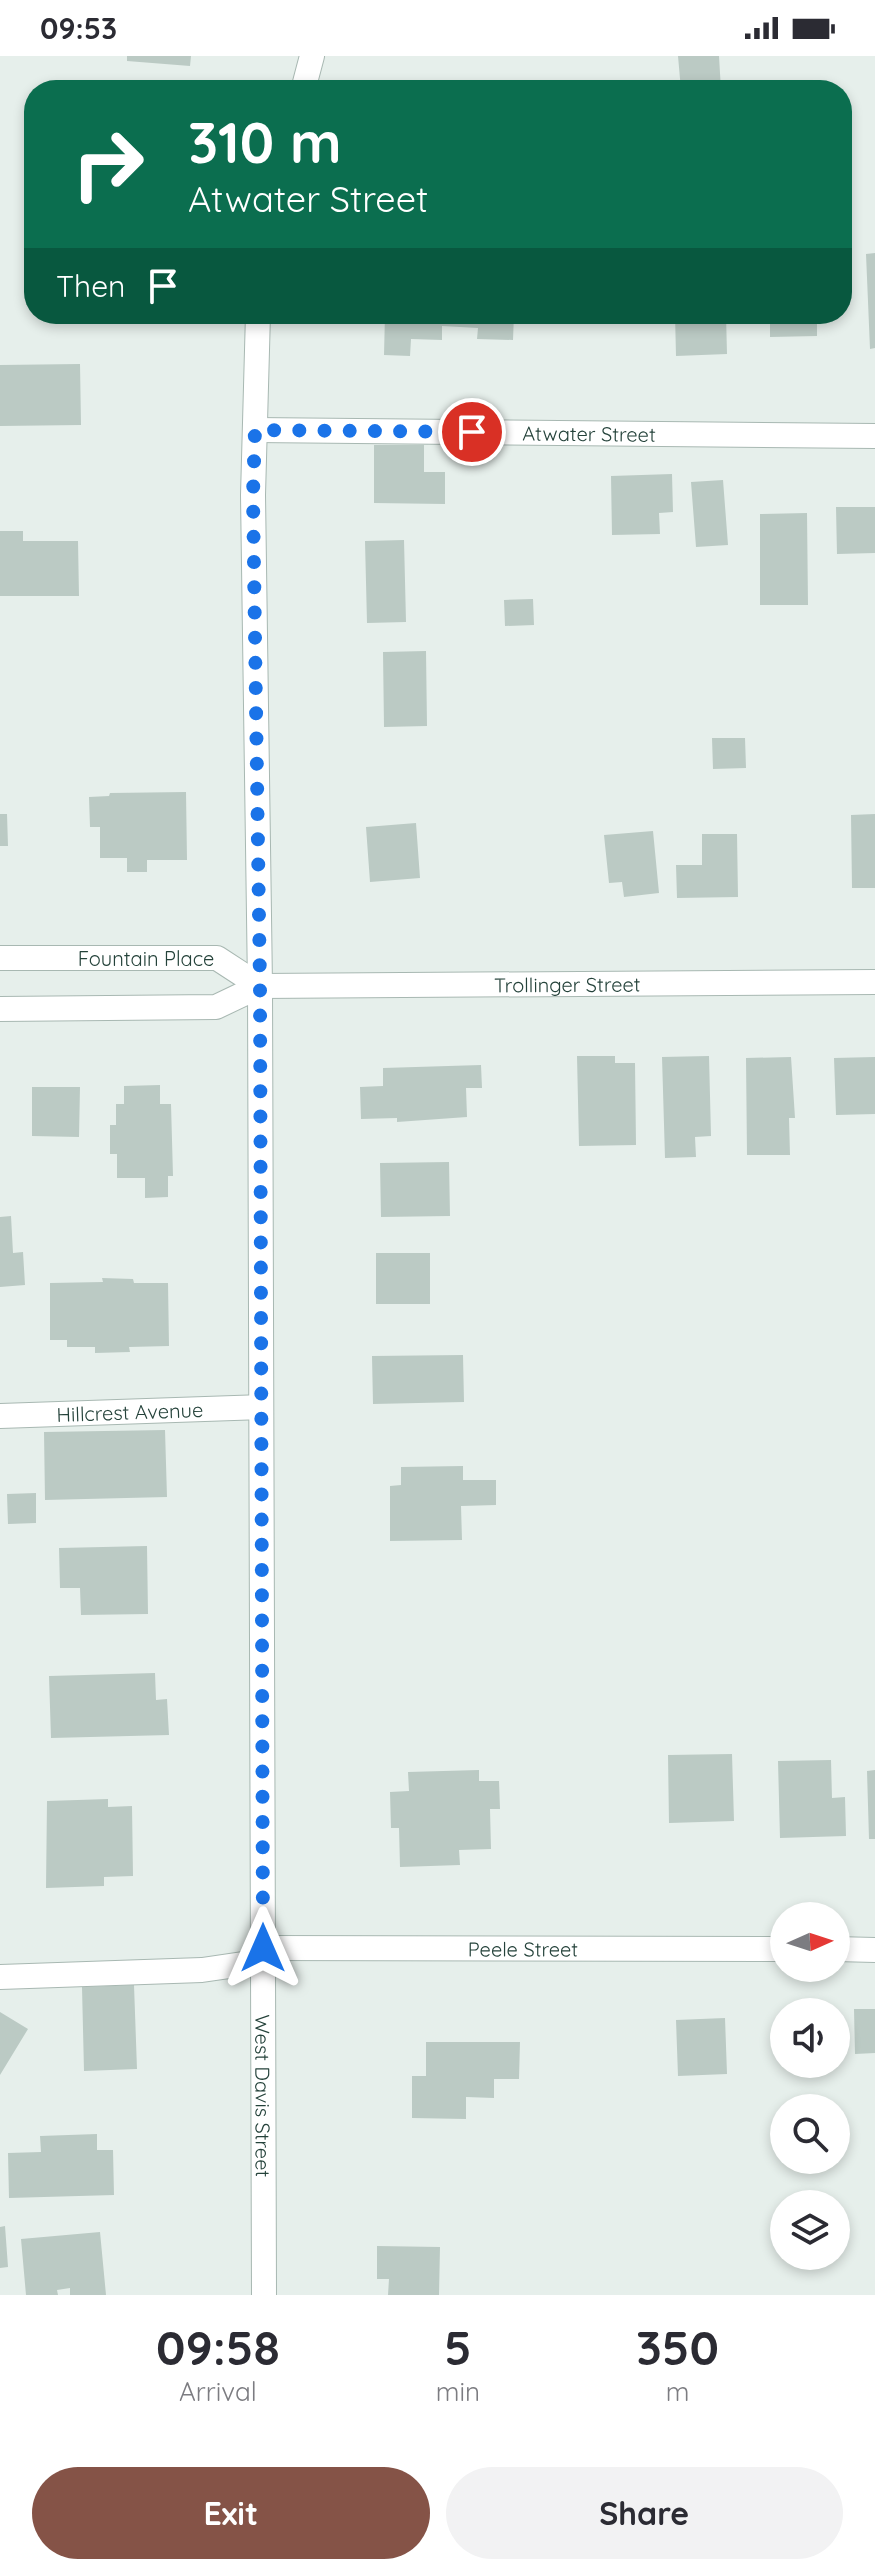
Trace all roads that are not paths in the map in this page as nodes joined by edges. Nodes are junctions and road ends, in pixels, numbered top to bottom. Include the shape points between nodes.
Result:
1 (312, 56) edge
2 (306, 80) edge
3 (258, 324) edge
4 (255, 430) junction
5 (875, 436) edge
6 (0, 958) edge
7 (875, 982) edge
8 (260, 986) junction
9 (0, 1009) edge
10 (261, 1407) junction
11 (0, 1416) edge
12 (770, 1949) edge
13 (850, 1949) edge
14 (875, 1950) edge
15 (263, 1955) junction
16 (0, 1977) edge
17 (264, 2295) edge

1 - 2 street
3 - 4 street, West Davis Street
4 - 5 street, Atwater Street
4 - 8 street, West Davis Street
6 - 8 street, Fountain Place via 217,958
7 - 8 street, Trollinger Street
8 - 9 street via 216,1007
8 - 10 street, West Davis Street
10 - 11 street, Hillcrest Avenue
10 - 15 street, West Davis Street
12 - 15 street, Peele Street
13 - 14 street
15 - 16 street, Peele Street via 202,1970
15 - 17 street, West Davis Street

